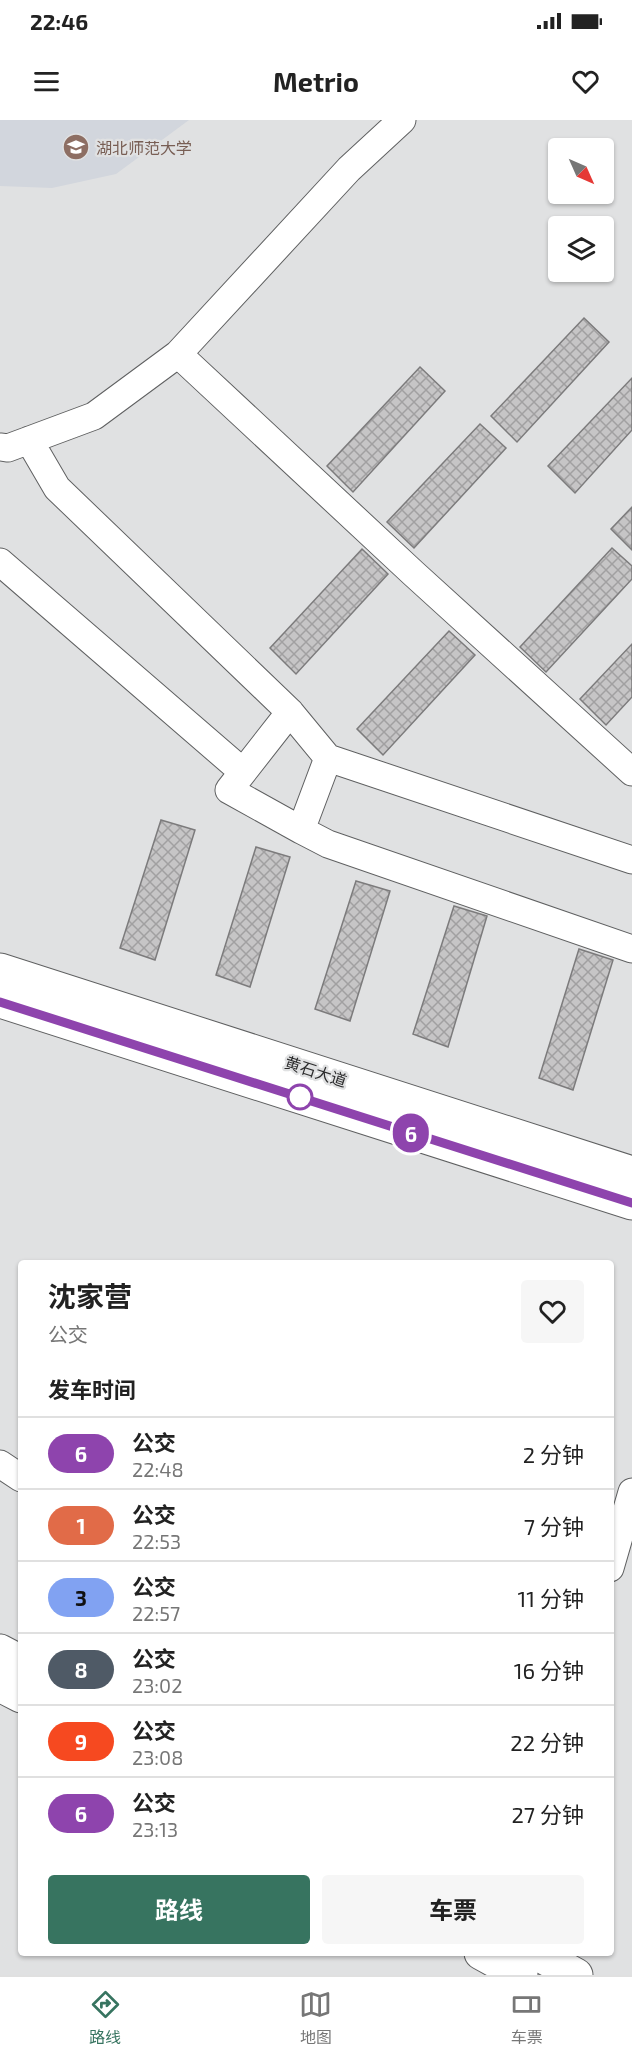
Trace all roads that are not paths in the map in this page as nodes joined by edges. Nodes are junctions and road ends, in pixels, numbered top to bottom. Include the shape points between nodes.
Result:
1 (402, 120) edge
2 (178, 354) junction
3 (29, 440) junction
4 (0, 447) edge
5 (0, 562) edge
6 (290, 712) junction
7 (626, 756) edge
8 (328, 758) junction
9 (243, 772) junction
10 (301, 830) junction
11 (632, 861) edge
12 (632, 949) edge
13 (0, 970) edge
14 (0, 1002) edge
15 (632, 1173) edge
16 (632, 1203) edge
17 (0, 1464) edge
18 (18, 1476) edge
19 (632, 1492) edge
20 (614, 1554) edge
21 (0, 1651) edge
22 (18, 1660) edge
23 (0, 1685) edge
24 (18, 1694) edge
25 (486, 1956) edge
26 (541, 1956) edge
27 (521, 1975) edge
28 (576, 1975) edge

1 - 2 street via 349,169
2 - 3 street via 94,416
2 - 7 street via 422,581
3 - 4 street
3 - 6 street via 57,488
5 - 9 street
6 - 8 street
6 - 9 street
8 - 10 street
8 - 11 street
9 - 10 street via 229,790
10 - 12 street via 327,844
13 - 15 main road, 黄石大道
14 - 16 main road, 黄石大道
17 - 18 street
19 - 20 street
21 - 22 main road
23 - 24 main road
25 - 27 main road
26 - 28 main road

